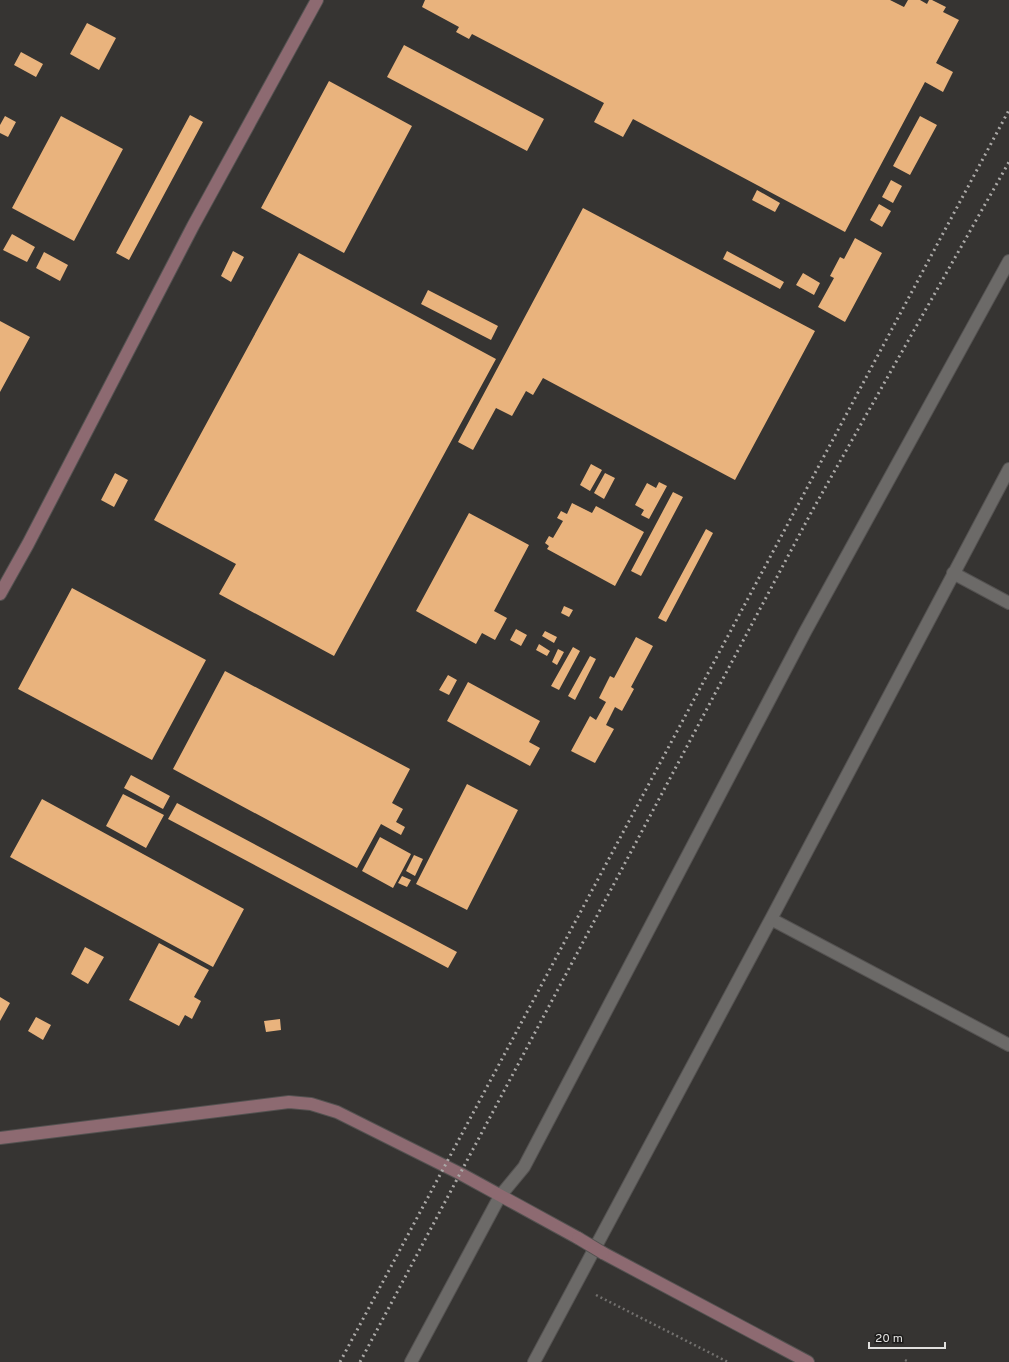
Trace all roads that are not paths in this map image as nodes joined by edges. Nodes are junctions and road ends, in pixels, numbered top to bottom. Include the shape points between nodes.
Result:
1 (317, 0) edge
2 (1009, 261) edge
3 (1009, 469) edge
4 (953, 573) junction
5 (0, 594) edge
6 (1009, 603) edge
7 (771, 919) junction
8 (1009, 1044) edge
9 (0, 1138) edge
10 (500, 1196) junction
11 (411, 1362) edge
12 (534, 1362) edge
13 (808, 1362) edge

1 - 5 street via 193,226
2 - 10 street via 805,632 524,1167
3 - 4 street
4 - 6 street
4 - 7 street
7 - 8 street
7 - 12 street
9 - 10 street via 288,1102 311,1104 337,1112
10 - 11 street
10 - 13 street, bridge

